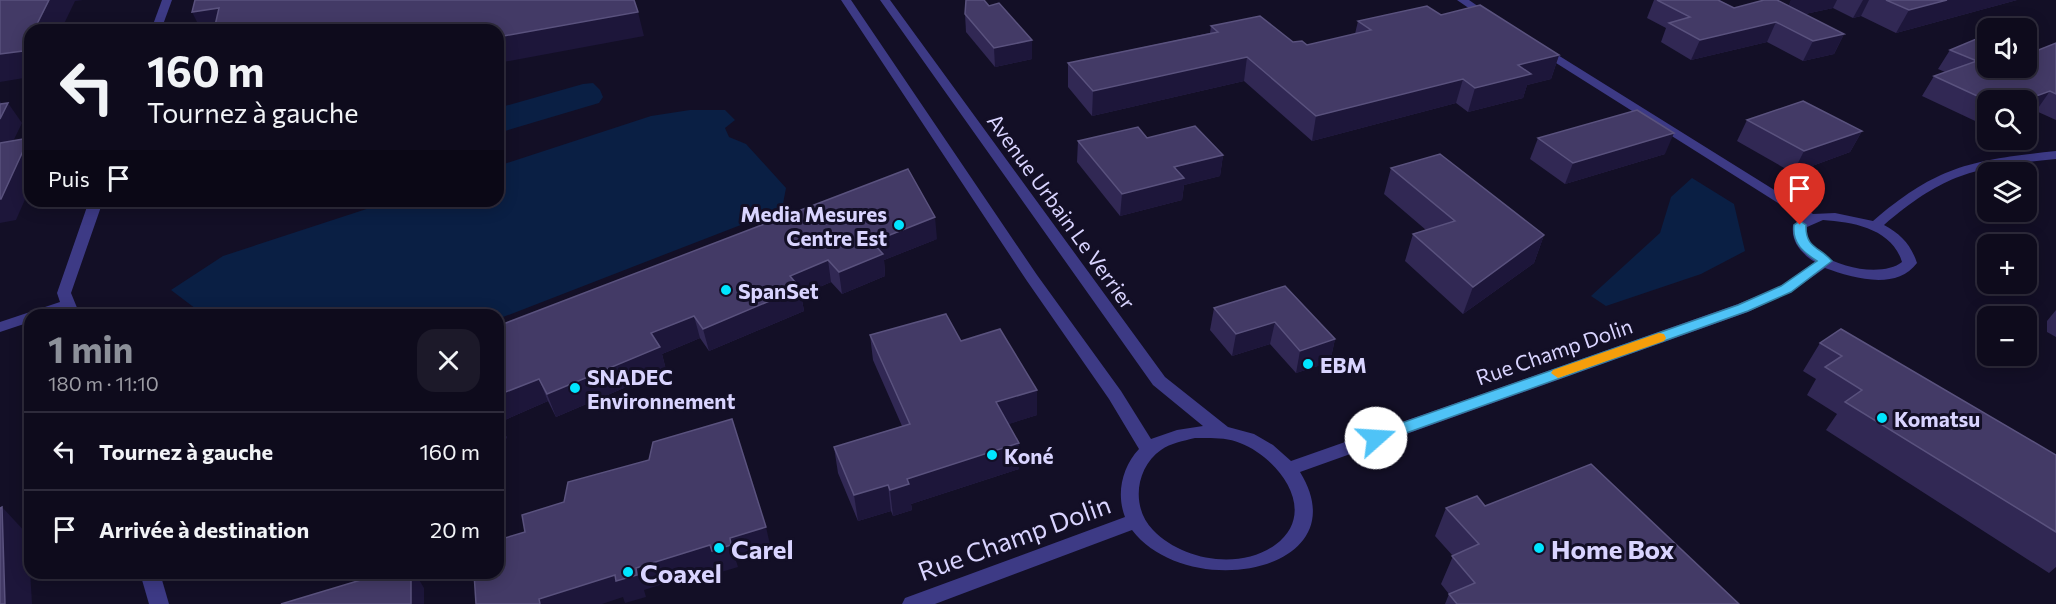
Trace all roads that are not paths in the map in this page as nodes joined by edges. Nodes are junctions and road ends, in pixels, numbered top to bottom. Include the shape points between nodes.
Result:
1 (167, 0) edge
2 (846, 0) edge
3 (885, 0) edge
4 (1462, 0) edge
5 (158, 24) edge
6 (1503, 25) edge
7 (1533, 44) edge
8 (2056, 155) edge
9 (94, 207) edge
10 (1810, 218) junction
11 (1874, 227) junction
12 (1825, 261) junction
13 (70, 309) edge
14 (24, 319) edge
15 (0, 327) edge
16 (1222, 432) junction
17 (1149, 450) junction
18 (1289, 469) junction
19 (1136, 521) junction
20 (152, 579) edge
21 (159, 604) edge
22 (912, 604) edge

1 - 5 street
2 - 17 street via 1032,278 1115,394
3 - 16 street, Avenue Urbain Le Verrier via 1159,381
4 - 6 street
7 - 10 street
8 - 11 street via 1978,166 1951,174 1903,202
9 - 13 street via 64,293
10 - 11 street via 1839,217
10 - 12 street via 1800,225 1799,236 1808,249
11 - 12 street via 1902,244 1909,254 1910,263 1905,270 1894,275 1870,275
12 - 18 street, Rue Champ Dolin via 1786,289 1743,308
14 - 15 street
16 - 17 street via 1178,436
16 - 18 street via 1248,439 1271,452
17 - 19 street via 1135,467 1130,482
18 - 19 street via 1301,489 1305,512 1299,533 1283,551 1260,563 1232,568 1202,565 1173,554 1150,538
19 - 22 street, Rue Champ Dolin
20 - 21 street

